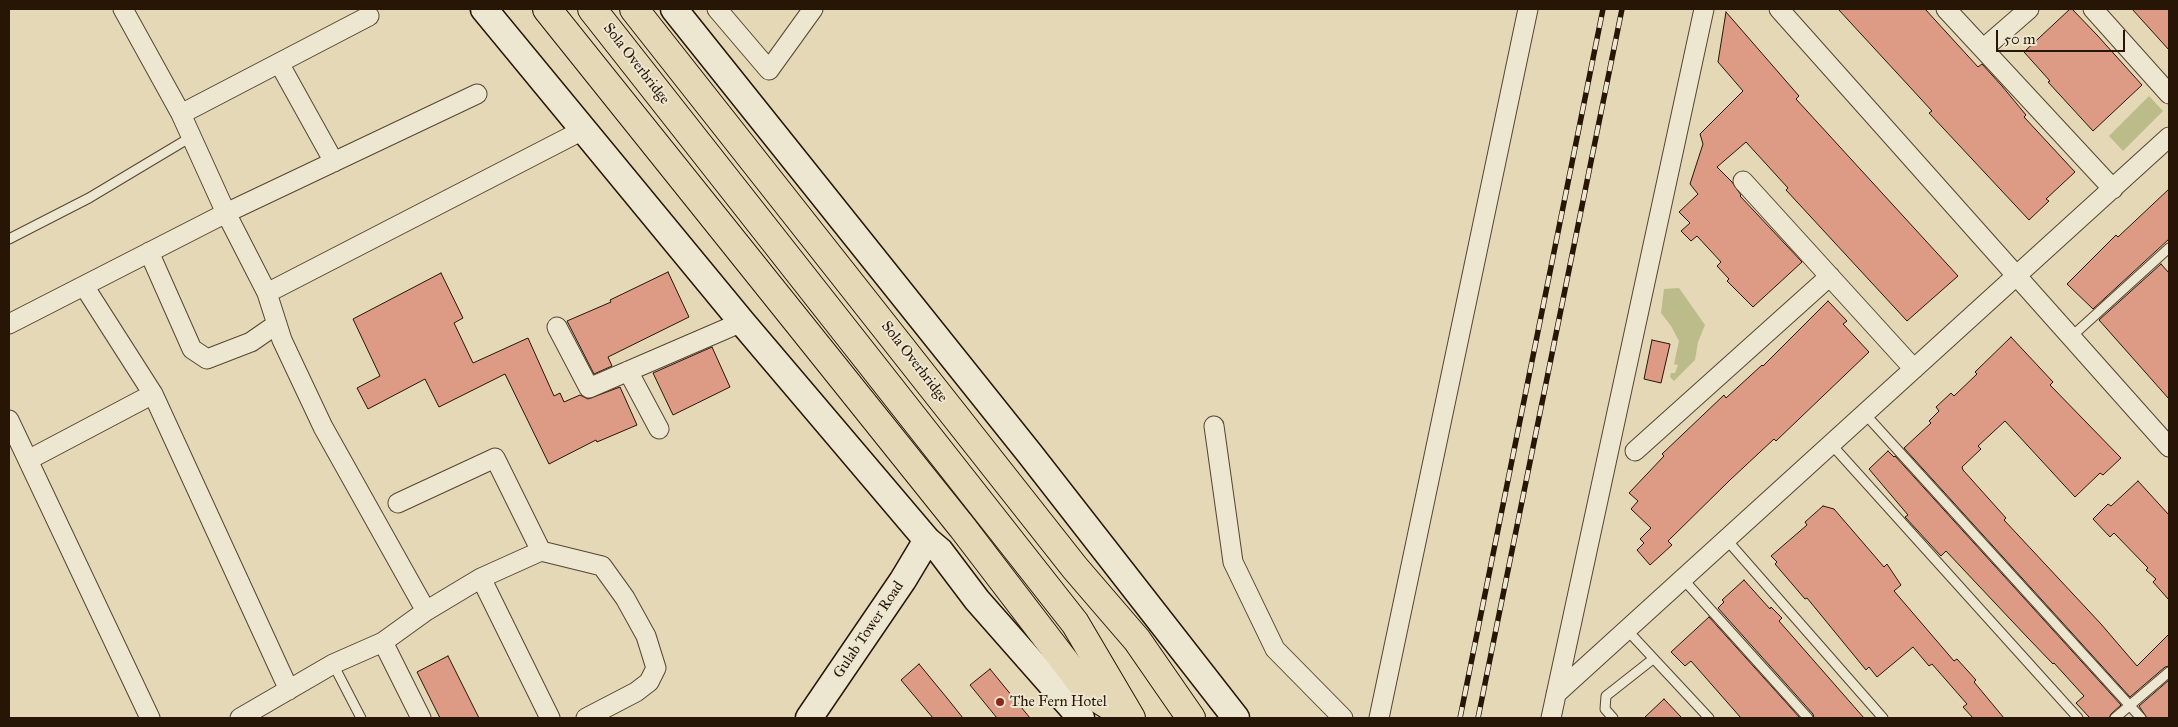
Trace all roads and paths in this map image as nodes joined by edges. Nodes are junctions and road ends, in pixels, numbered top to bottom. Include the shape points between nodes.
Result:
1 (123, 9) edge
2 (484, 9) edge
3 (548, 9) edge
4 (592, 9) edge
5 (634, 9) edge
6 (674, 9) edge
7 (717, 9) edge
8 (813, 9) edge
9 (1528, 9) edge
10 (1704, 9) edge
11 (1779, 9) edge
12 (1946, 9) edge
13 (2029, 9) edge
14 (2093, 9) edge
15 (369, 16) dead end
16 (1983, 49) junction
17 (279, 63) junction
18 (476, 94) dead end
19 (2169, 94) edge
20 (181, 114) junction
21 (583, 130) junction
22 (192, 137) junction
23 (2169, 137) edge
24 (334, 162) junction
25 (1743, 181) dead end
26 (2113, 189) junction
27 (226, 213) junction
28 (9, 239) edge
29 (2169, 248) edge
30 (149, 252) junction
31 (1830, 276) junction
32 (2017, 276) junction
33 (84, 286) junction
34 (267, 293) junction
35 (742, 322) junction
36 (9, 324) edge
37 (277, 324) junction
38 (558, 327) dead end
39 (2072, 337) junction
40 (1914, 369) junction
41 (628, 371) junction
42 (153, 394) junction
43 (1865, 414) junction
44 (9, 420) edge
45 (1214, 426) dead end
46 (659, 429) dead end
47 (1831, 444) junction
48 (2169, 447) edge
49 (1634, 451) dead end
50 (28, 460) junction
51 (398, 503) dead end
52 (1726, 538) junction
53 (934, 545) junction
54 (541, 551) junction
55 (481, 578) junction
56 (1683, 579) junction
57 (426, 611) junction
58 (1627, 630) junction
59 (1137, 640) junction
60 (383, 642) junction
61 (1654, 659) junction
62 (333, 664) junction
63 (2169, 672) edge
64 (289, 690) junction
65 (1556, 694) junction
66 (2130, 706) junction
67 (150, 718) edge
68 (240, 718) edge
69 (361, 718) edge
70 (422, 718) edge
71 (550, 718) edge
72 (586, 718) edge
73 (809, 718) edge
74 (823, 718) edge
75 (1081, 718) edge
76 (1130, 718) edge
77 (1191, 718) edge
78 (1213, 718) edge
79 (1236, 718) edge
80 (1343, 718) edge
81 (1379, 718) edge
82 (1551, 718) edge
83 (1614, 718) edge
84 (1709, 718) edge
85 (1808, 718) edge
86 (1884, 718) edge
87 (2078, 718) edge
88 (2115, 718) edge
89 (2141, 718) edge

1 - 20 street
2 - 21 street
3 - 76 main road via 962,527 1089,693
4 - 76 main road, Sola Overbridge via 1075,624
5 - 59 main road, Sola Overbridge via 1075,568
6 - 79 street
7 - 8 street via 769,70
9 - 81 street
10 - 65 street
11 - 32 street
12 - 16 street
13 - 16 street
14 - 19 street
15 - 17 street
16 - 26 street
17 - 20 street
17 - 24 street
18 - 24 street
20 - 22 street
21 - 34 street
21 - 35 street
22 - 27 street
22 - 28 lane via 89,198
23 - 26 street
24 - 27 street
25 - 31 street
26 - 32 street
27 - 30 street
27 - 34 street
29 - 39 lane
30 - 33 street
30 - 37 street via 192,348 207,359 251,342
31 - 40 street
31 - 49 street
32 - 39 street
32 - 40 street
33 - 36 street
33 - 42 street
34 - 37 street
35 - 41 street
35 - 53 street
37 - 57 street via 323,428
38 - 41 street via 589,388
39 - 48 street
40 - 43 street
41 - 46 street
42 - 50 street
42 - 64 street
43 - 47 street
43 - 66 lane
44 - 50 street
45 - 80 street via 1233,562 1275,649
47 - 52 street
47 - 87 lane
50 - 67 street
51 - 54 street via 501,454
52 - 56 street
52 - 86 lane
53 - 73 street, Gulab Tower Road via 903,580
53 - 74 street via 913,587
53 - 75 street
54 - 55 street
54 - 72 street via 602,566 646,636 654,658 656,668 649,682
55 - 57 street
55 - 71 street
56 - 58 street
56 - 85 lane
57 - 60 street
58 - 61 lane
58 - 65 street
59 - 77 main road, Sola Overbridge
59 - 78 main road
60 - 62 street
60 - 70 street
61 - 83 lane via 1606,696 1605,709
61 - 84 lane
62 - 64 street
62 - 69 lane
63 - 66 lane
64 - 68 street
65 - 82 street
66 - 88 lane
66 - 89 lane

